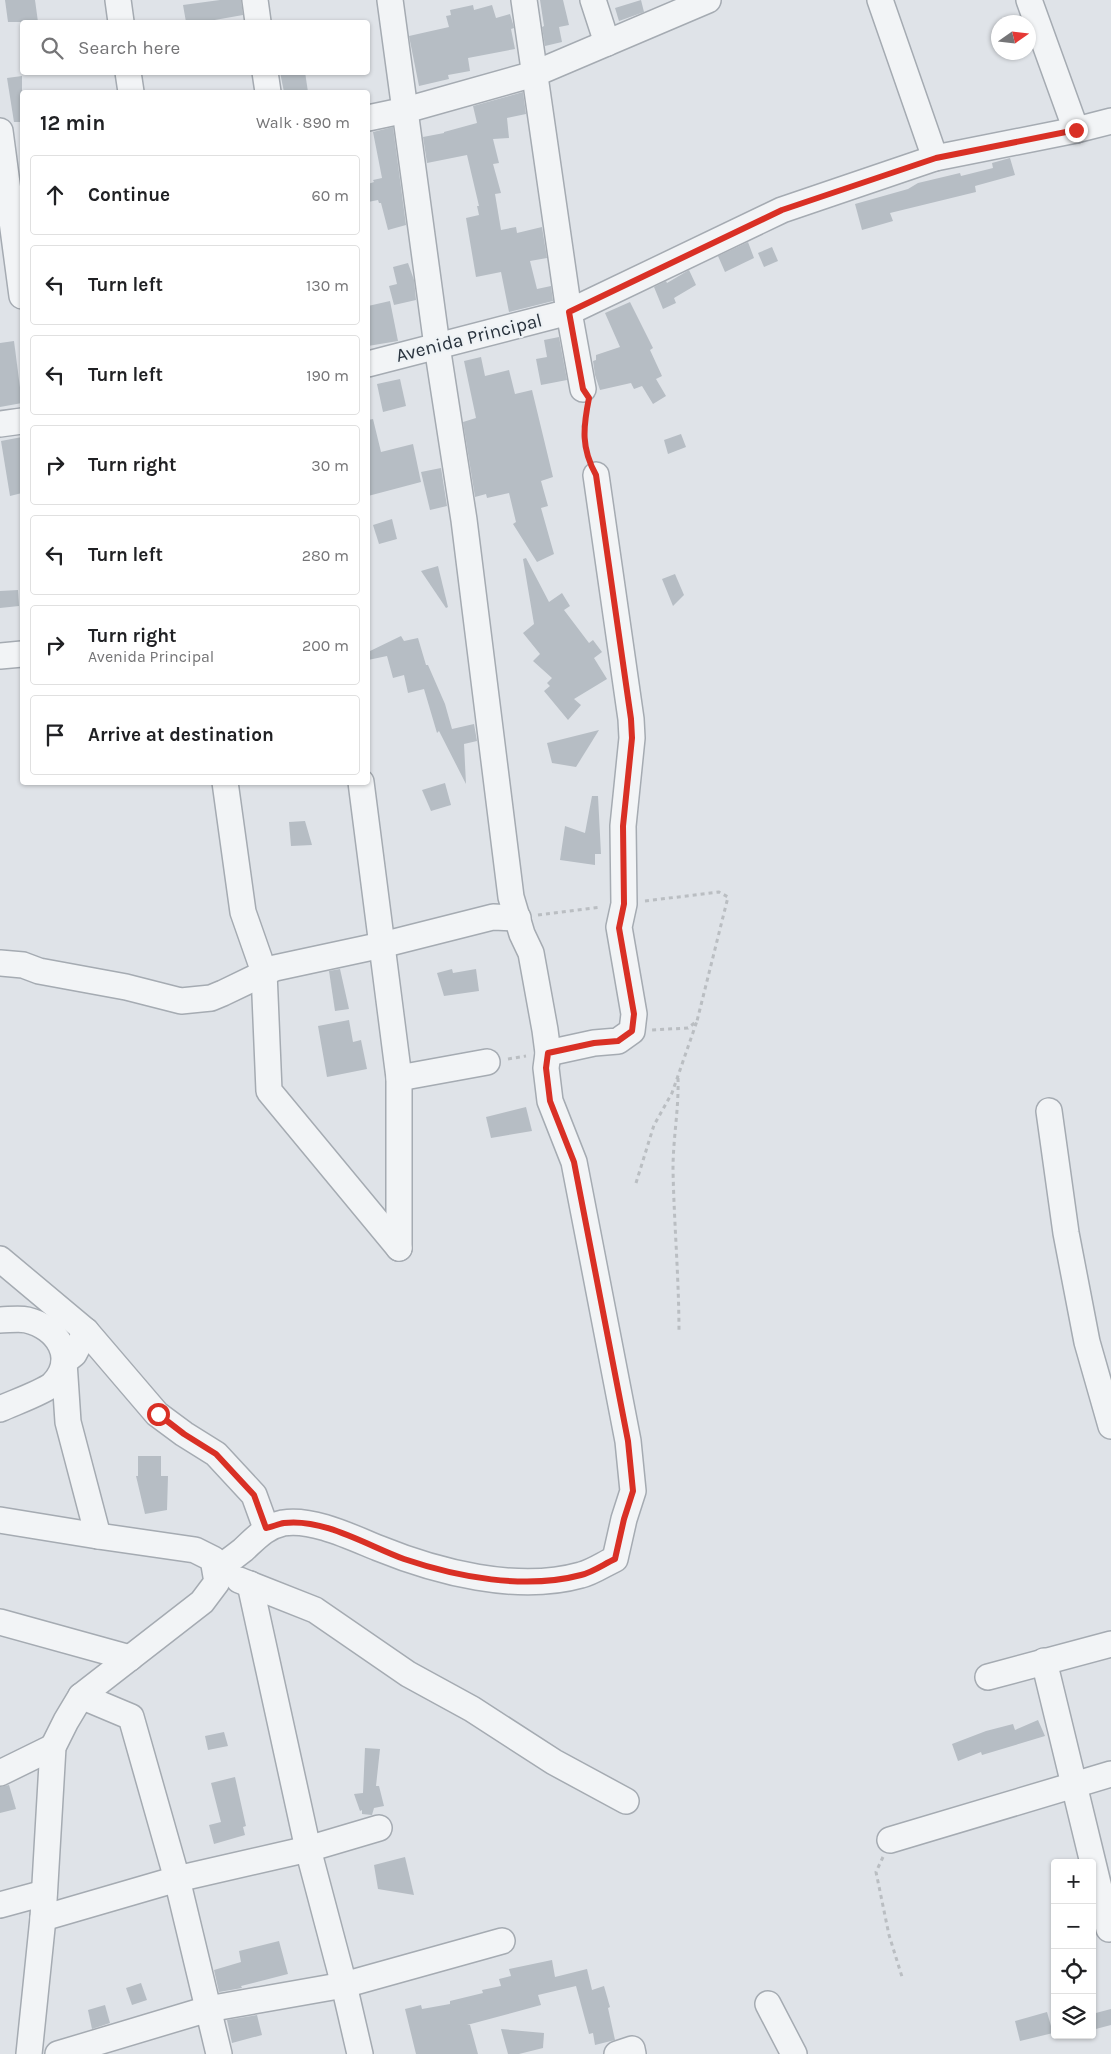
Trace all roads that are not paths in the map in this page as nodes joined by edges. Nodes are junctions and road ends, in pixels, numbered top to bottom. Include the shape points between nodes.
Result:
1 (118, 0) edge
2 (255, 0) edge
3 (390, 0) edge
4 (524, 0) edge
5 (593, 0) edge
6 (708, 0) edge
7 (880, 0) edge
8 (1029, 0) edge
9 (122, 20) edge
10 (258, 20) edge
11 (607, 43) junction
12 (534, 74) junction
13 (128, 75) edge
14 (265, 75) edge
15 (131, 90) edge
16 (268, 90) edge
17 (406, 110) junction
18 (370, 118) edge
19 (1111, 121) edge
20 (1076, 130) junction
21 (0, 131) edge
22 (936, 158) junction
23 (10, 175) edge
24 (20, 276) edge
25 (569, 312) junction
26 (437, 346) junction
27 (370, 363) edge
28 (583, 389) road end
29 (20, 421) edge
30 (0, 424) edge
31 (596, 475) road end
32 (20, 654) edge
33 (0, 656) edge
34 (225, 785) edge
35 (360, 785) edge
36 (518, 918) junction
37 (382, 945) junction
38 (0, 963) edge
39 (264, 972) junction
40 (548, 1053) junction
41 (487, 1062) road end
42 (399, 1078) junction
43 (1049, 1111) dead end
44 (0, 1259) edge
45 (0, 1320) edge
46 (86, 1331) junction
47 (64, 1362) junction
48 (0, 1409) edge
49 (1111, 1426) edge
50 (0, 1520) edge
51 (266, 1528) junction
52 (98, 1536) junction
53 (216, 1570) junction
54 (250, 1584) junction
55 (0, 1622) edge
56 (1111, 1644) edge
57 (130, 1658) junction
58 (1044, 1661) junction
59 (988, 1676) dead end
60 (81, 1696) junction
61 (53, 1747) junction
62 (0, 1773) edge
63 (1111, 1774) edge
64 (1074, 1784) junction
65 (626, 1801) dead end
66 (379, 1828) dead end
67 (890, 1840) road end
68 (308, 1849) junction
69 (177, 1879) junction
70 (44, 1893) junction
71 (0, 1905) edge
72 (42, 1918) junction
73 (1109, 1929) dead end
74 (502, 1941) dead end
75 (344, 1985) junction
76 (768, 2004) dead end
77 (208, 2009) junction
78 (29, 2054) edge
79 (58, 2054) edge
80 (218, 2054) edge
81 (360, 2054) edge
82 (617, 2054) edge
83 (633, 2054) edge
84 (794, 2054) edge

1 - 9 street
2 - 10 street
3 - 17 street
4 - 12 street
5 - 11 street
6 - 11 street
7 - 22 street
8 - 20 street
11 - 12 street
12 - 17 street
12 - 25 street
13 - 15 street
14 - 16 street
17 - 18 street
17 - 26 street
19 - 20 street, Avenida Principal
20 - 22 street, Avenida Principal
21 - 23 street
22 - 25 street, Avenida Principal via 782,210
23 - 24 street
25 - 26 street, Avenida Principal
25 - 28 street
26 - 27 street, Avenida Principal
26 - 36 street via 464,520 510,897
29 - 30 street
31 - 40 street via 631,719 623,826 624,904 619,928 634,1014 632,1031 618,1041
32 - 33 street
34 - 39 street via 243,912
35 - 37 street
36 - 37 street via 493,917
36 - 40 street via 531,953
37 - 39 street
37 - 42 street
38 - 39 street via 23,965 39,972 126,987 180,1001 211,998
39 - 42 street via 269,1091 399,1248
40 - 51 street via 546,1068 550,1101 574,1162 628,1441 633,1491 615,1559 582,1575 544,1581 488,1579 404,1559 315,1525 285,1523
41 - 42 street
43 - 49 street via 1069,1251 1087,1342
44 - 46 street
45 - 47 street via 26,1319 50,1330 62,1344
46 - 47 street via 74,1354
46 - 51 street via 158,1414 216,1454 254,1495
47 - 48 street via 51,1386
47 - 52 street via 68,1422
50 - 52 street
51 - 53 street
52 - 53 street via 195,1550 214,1559
53 - 54 street
53 - 57 street via 218,1582 202,1602
54 - 65 street via 314,1610 408,1674 472,1709 554,1762
54 - 68 street
55 - 57 street
56 - 58 street
57 - 60 street
58 - 59 street
58 - 64 street
60 - 61 street
60 - 69 street via 131,1717
61 - 62 street
61 - 70 street
63 - 64 street
64 - 67 street
64 - 73 street
66 - 68 street
68 - 69 street
68 - 75 street
69 - 72 street
69 - 77 street
70 - 71 street
70 - 72 street
72 - 78 street
74 - 75 street
75 - 77 street
75 - 81 street
76 - 84 street
77 - 79 street
77 - 80 street
82 - 83 street via 632,2050

